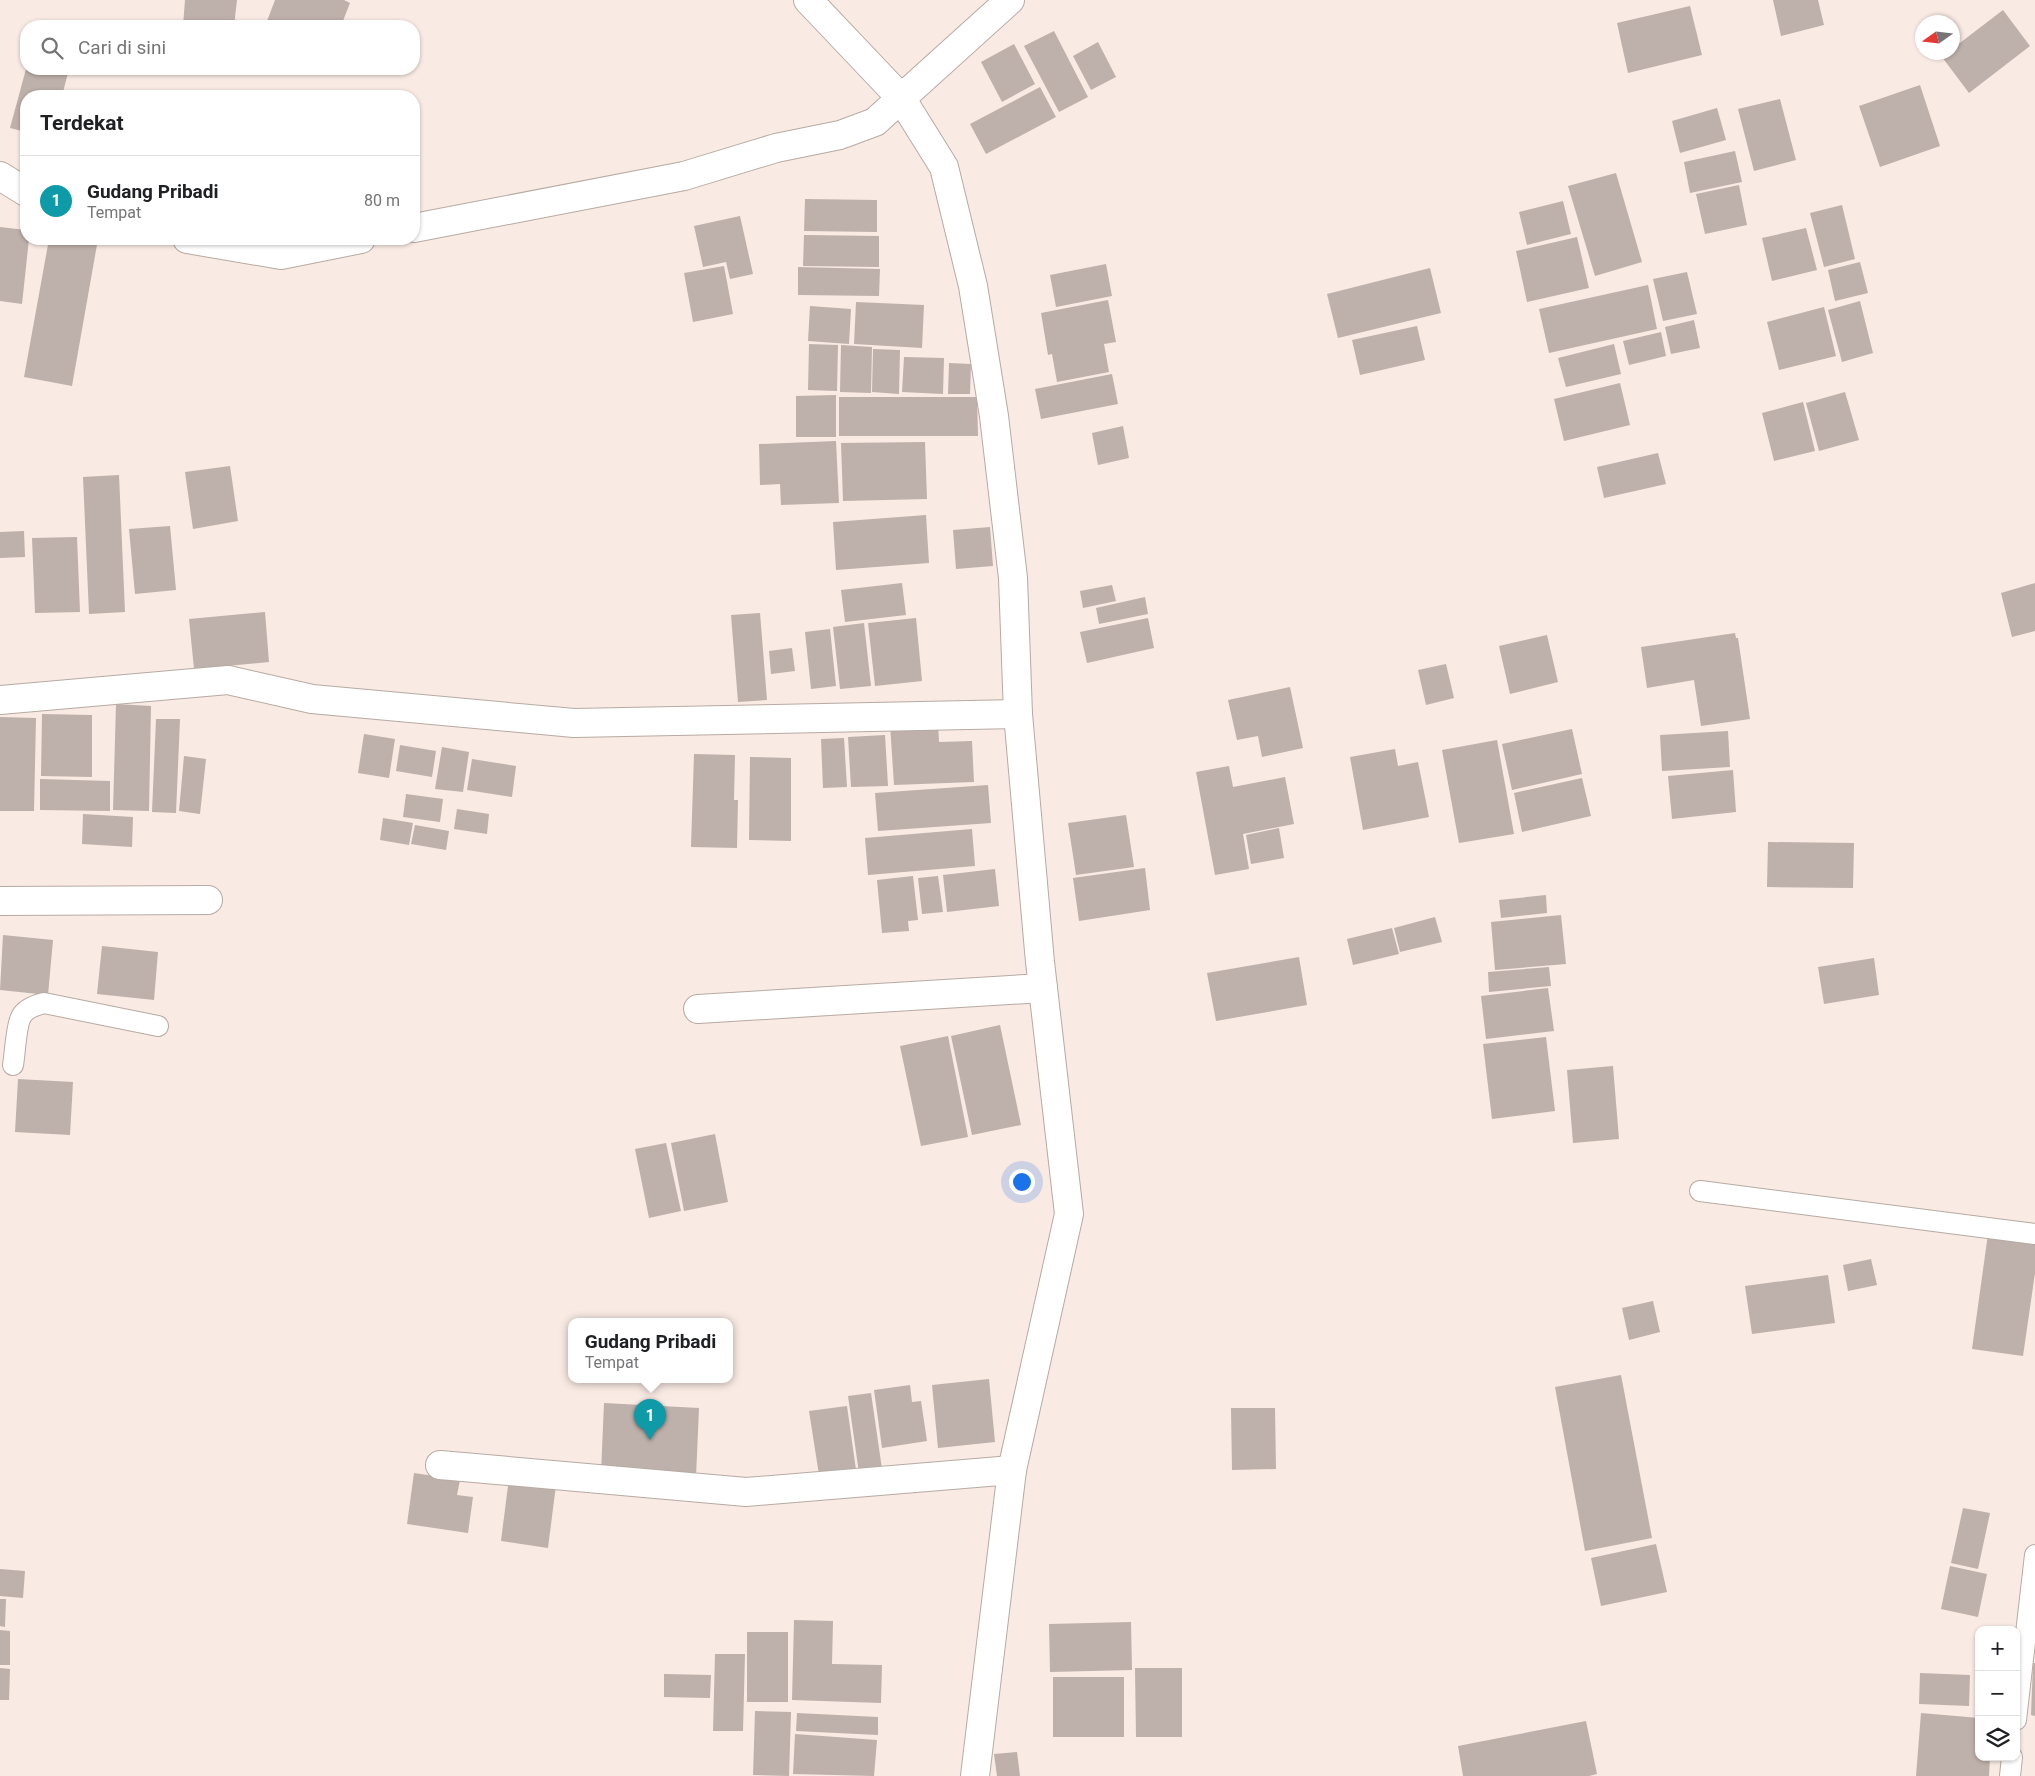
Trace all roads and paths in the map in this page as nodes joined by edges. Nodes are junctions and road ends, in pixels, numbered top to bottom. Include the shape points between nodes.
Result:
1 (808, 0) edge
2 (1010, 0) edge
3 (901, 98) junction
4 (0, 176) edge
5 (20, 188) edge
6 (420, 227) edge
7 (222, 245) edge
8 (332, 245) edge
9 (0, 700) edge
10 (1018, 714) junction
11 (208, 900) dead end
12 (0, 901) edge
13 (1043, 988) junction
14 (698, 1009) dead end
15 (158, 1026) dead end
16 (13, 1065) dead end
17 (1700, 1191) dead end
18 (2035, 1234) edge
19 (440, 1465) dead end
20 (1012, 1470) junction
21 (2035, 1555) edge
22 (2016, 1716) edge
23 (2012, 1761) edge
24 (975, 1776) edge
25 (2010, 1776) edge

1 - 3 street
2 - 3 street
3 - 6 street via 876,122 840,135 776,148 684,176
3 - 10 street via 944,167 973,286 994,416 1013,578
4 - 5 street
7 - 8 street via 281,255
9 - 10 street via 228,680 312,699 574,723
10 - 13 street
11 - 12 street
13 - 14 street
13 - 20 street via 1069,1214
15 - 16 lane via 44,1003 26,1010 20,1017
17 - 18 lane
19 - 20 street via 746,1492
20 - 24 street
21 - 22 lane
23 - 25 lane

